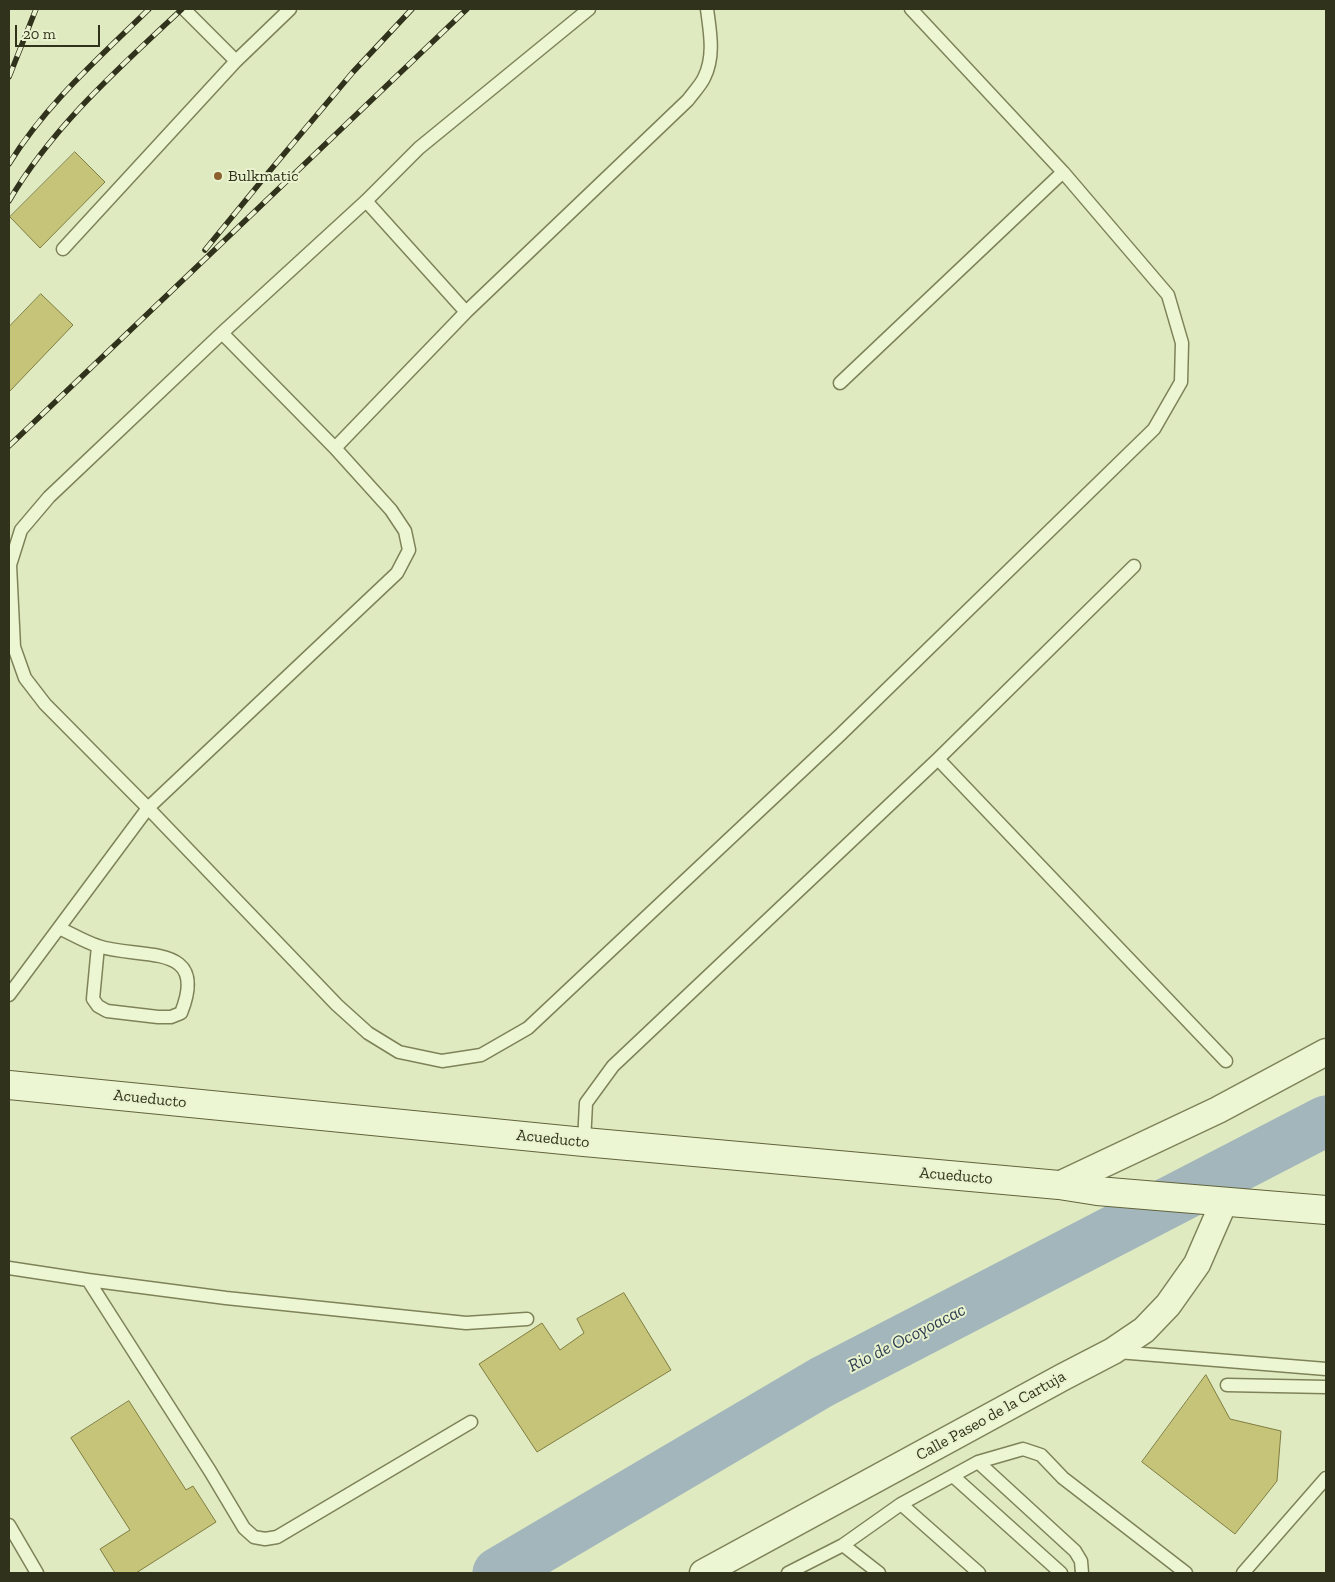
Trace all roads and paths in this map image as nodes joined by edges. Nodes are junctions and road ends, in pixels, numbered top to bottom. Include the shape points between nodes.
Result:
1 (184, 9) edge
2 (290, 9) edge
3 (589, 9) edge
4 (707, 9) edge
5 (911, 9) edge
6 (236, 61) junction
7 (1063, 172) junction
8 (366, 200) junction
9 (63, 249) dead end
10 (466, 312) junction
11 (222, 333) junction
12 (840, 383) dead end
13 (335, 448) junction
14 (1134, 566) dead end
15 (938, 759) junction
16 (148, 808) junction
17 (59, 928) junction
18 (98, 946) junction
19 (9, 995) edge
20 (1326, 1052) edge
21 (1226, 1061) dead end
22 (9, 1085) edge
23 (584, 1142) junction
24 (1059, 1185) junction
25 (1211, 1200) junction
26 (1326, 1210) edge
27 (9, 1268) edge
28 (88, 1280) junction
29 (527, 1319) dead end
30 (1113, 1351) junction
31 (1326, 1369) edge
32 (1226, 1385) dead end
33 (1326, 1387) edge
34 (471, 1422) dead end
35 (978, 1462) junction
36 (952, 1476) junction
37 (1326, 1478) edge
38 (901, 1504) junction
39 (9, 1525) edge
40 (843, 1545) junction
41 (37, 1573) edge
42 (703, 1573) edge
43 (788, 1573) edge
44 (879, 1573) edge
45 (979, 1573) edge
46 (1061, 1573) edge
47 (1082, 1573) edge
48 (1186, 1573) edge
49 (1243, 1573) edge

1 - 6 lane
2 - 6 lane
3 - 8 lane via 419,148
4 - 10 lane via 711,57 704,79 688,100
5 - 7 lane
6 - 9 lane
7 - 12 lane
7 - 16 lane via 1168,295 1182,343 1181,382 1154,429 840,735 528,1028 481,1055 442,1062 399,1052 368,1033 337,1005
8 - 10 lane
8 - 11 lane
10 - 13 lane
11 - 13 lane
11 - 16 lane via 49,497 20,530 10,564 14,647 24,678 45,704
13 - 16 lane via 391,510 405,531 409,550 397,573
14 - 15 lane
15 - 21 lane
15 - 23 lane via 613,1066 586,1103
16 - 17 lane
17 - 18 lane
17 - 19 lane
18 - 18 lane via 93,999 98,1006 107,1011 158,1017 181,1013 188,975 180,964 167,958
20 - 24 street via 1218,1110
22 - 23 main road, Acueducto
23 - 24 main road, Acueducto
24 - 25 main road, Acueducto
25 - 26 main road, Acueducto
25 - 30 street, Calle Paseo de la Cartuja via 1197,1264 1168,1305 1144,1330
27 - 28 lane
28 - 29 lane via 466,1323
28 - 34 lane via 244,1528 254,1537 277,1537
30 - 31 lane
30 - 42 street, Calle Paseo de la Cartuja
32 - 33 lane
35 - 36 lane
35 - 47 lane via 1075,1551 1081,1561
35 - 48 lane via 1023,1449 1041,1455 1063,1478
36 - 38 lane
36 - 46 lane
37 - 49 lane
38 - 40 lane
38 - 45 lane
39 - 41 lane
40 - 43 lane
40 - 44 lane

